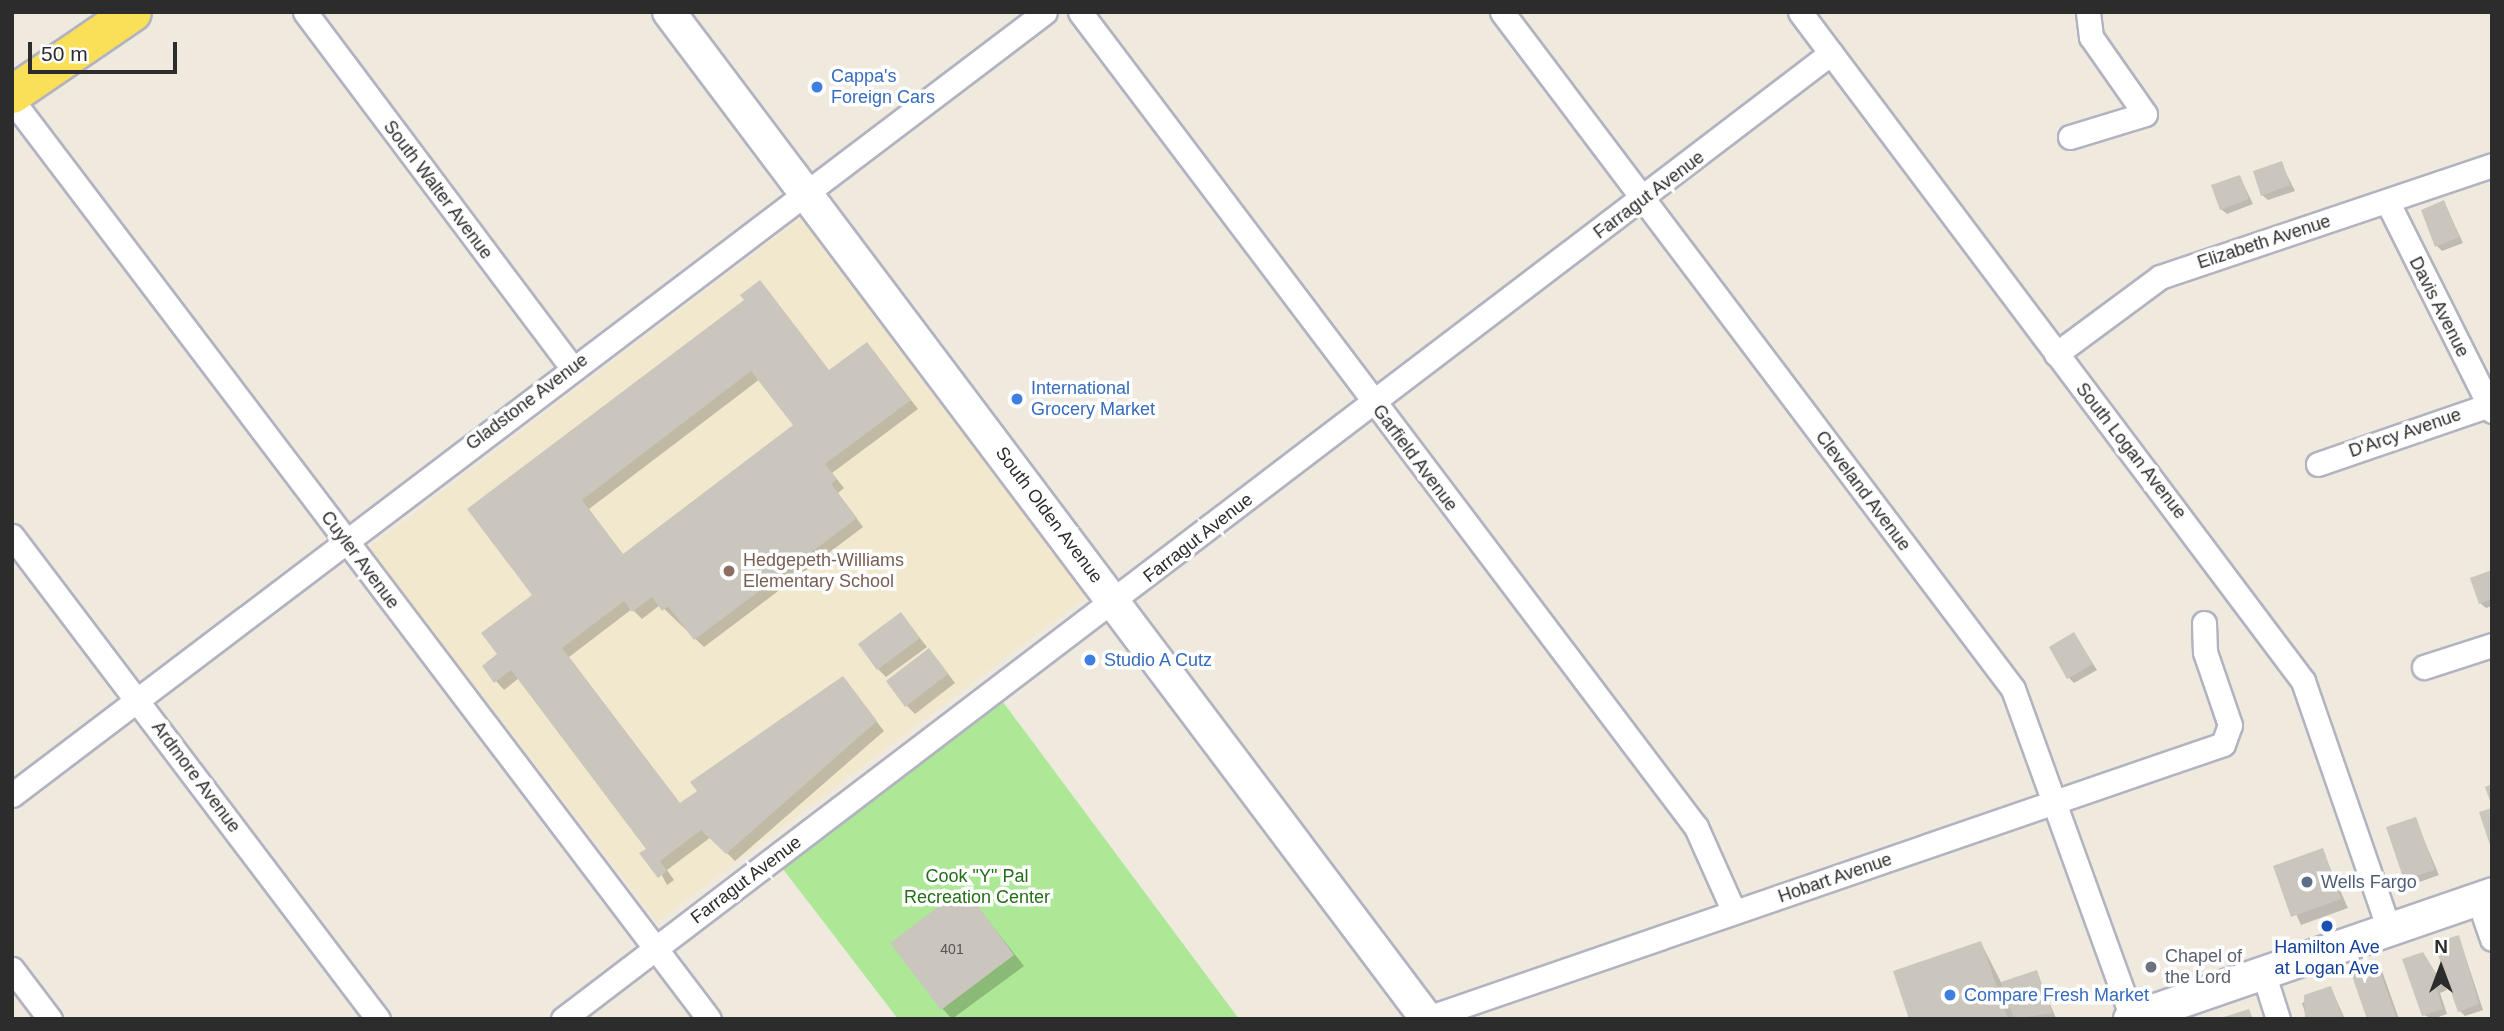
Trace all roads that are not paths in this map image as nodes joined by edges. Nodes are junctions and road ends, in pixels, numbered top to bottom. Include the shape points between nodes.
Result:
1 (132, 12) edge
2 (305, 12) edge
3 (669, 12) edge
4 (1045, 12) edge
5 (1080, 12) edge
6 (1502, 12) edge
7 (1800, 12) edge
8 (2088, 12) edge
9 (1831, 53) junction
10 (12, 94) edge
11 (12, 100) edge
12 (2070, 137) dead end
13 (2492, 165) edge
14 (806, 191) junction
15 (1643, 201) junction
16 (2387, 201) junction
17 (2056, 354) junction
18 (572, 368) junction
19 (1374, 403) junction
20 (2491, 406) edge
21 (2318, 464) dead end
22 (12, 537) edge
23 (346, 542) junction
24 (1115, 603) junction
25 (2204, 623) dead end
26 (2492, 645) edge
27 (2424, 667) dead end
28 (137, 701) junction
29 (12, 795) edge
30 (2055, 799) junction
31 (2485, 897) edge
32 (1734, 912) junction
33 (2389, 929) junction
34 (2492, 939) edge
35 (656, 949) junction
36 (12, 969) edge
37 (2263, 972) junction
38 (44, 1017) edge
39 (1427, 1018) edge
40 (2131, 1018) edge
41 (378, 1019) edge
42 (563, 1019) edge
43 (709, 1019) edge
44 (2278, 1019) edge

1 - 10 main road
2 - 18 street, South Walter Avenue
3 - 14 main road, South Olden Avenue
4 - 14 street, Gladstone Avenue
5 - 19 street, Garfield Avenue
6 - 15 street, Cleveland Avenue
7 - 9 street, South Logan Avenue
8 - 12 street via 2091,37 2145,114
9 - 15 street, Farragut Avenue
9 - 17 street, South Logan Avenue
11 - 23 street, Cuyler Avenue
13 - 16 street, Elizabeth Avenue
14 - 18 street, Gladstone Avenue
14 - 24 main road, South Olden Avenue
15 - 19 street, Farragut Avenue
15 - 30 street, Cleveland Avenue via 2013,689
16 - 17 street, Elizabeth Avenue via 2160,276
16 - 20 street, Davis Avenue
17 - 33 street, South Logan Avenue via 2303,681
18 - 23 street, Gladstone Avenue
19 - 24 street, Farragut Avenue
19 - 32 street, Garfield Avenue via 1696,827
20 - 21 street, D'Arcy Avenue
22 - 28 street, Ardmore Avenue
23 - 28 street, Gladstone Avenue
23 - 35 street, Cuyler Avenue
24 - 35 street, Farragut Avenue
24 - 39 main road, South Olden Avenue
25 - 30 street, Hobart Avenue via 2205,652 2230,725 2223,744
26 - 27 street
28 - 29 street, Gladstone Avenue
28 - 41 street, Ardmore Avenue
30 - 32 street, Hobart Avenue
30 - 40 street, Cleveland Avenue
31 - 33 main road
31 - 34 street
32 - 39 street, Hobart Avenue
33 - 37 main road
35 - 42 street, Farragut Avenue
35 - 43 street, Cuyler Avenue
36 - 38 street
37 - 40 main road
37 - 44 street

